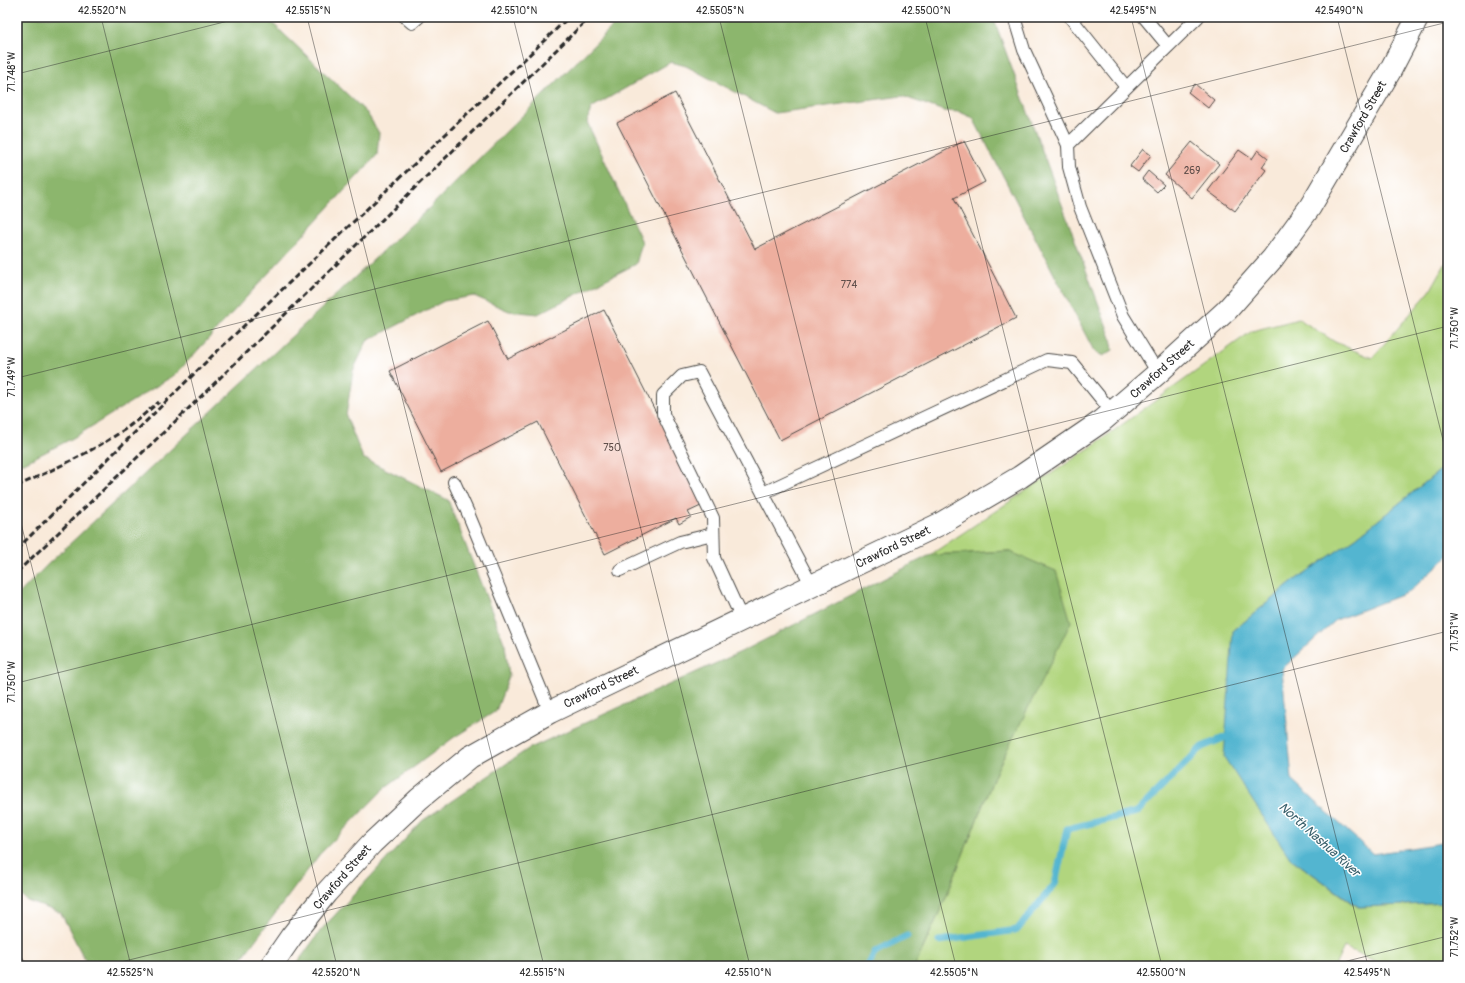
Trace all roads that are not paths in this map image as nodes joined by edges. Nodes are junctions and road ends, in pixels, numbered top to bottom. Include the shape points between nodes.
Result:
1 (405, 17) edge
2 (419, 17) edge
3 (1014, 17) edge
4 (1070, 17) edge
5 (1144, 17) edge
6 (1198, 17) edge
7 (1418, 17) edge
8 (1168, 46) junction
9 (1126, 87) junction
10 (1068, 145) junction
11 (1158, 373) junction
12 (1112, 412) junction
13 (454, 482) dead end
14 (763, 493) junction
15 (713, 534) junction
16 (620, 570) dead end
17 (812, 586) junction
18 (742, 619) junction
19 (550, 712) junction
20 (17, 961) edge
21 (20, 966) edge
22 (271, 966) edge

1 - 2 lane via 412,23
3 - 10 lane via 1024,50
4 - 9 lane
5 - 8 lane
6 - 8 lane
7 - 11 main road, Crawford Street via 1310,207 1273,258 1227,310
8 - 9 lane
9 - 10 lane
10 - 11 lane via 1069,167 1080,207 1124,316
11 - 12 main road, Crawford Street
12 - 14 lane via 1072,363 1047,360
12 - 17 main road, Crawford Street via 1020,477 940,524
13 - 19 lane
14 - 15 lane via 699,372 682,376 663,395 663,414 713,518
14 - 17 lane
15 - 16 lane via 680,542
15 - 18 lane via 714,558
17 - 18 main road, Crawford Street
18 - 19 main road, Crawford Street
19 - 22 main road, Crawford Street via 470,757 419,799 372,843 326,893
20 - 21 lane

